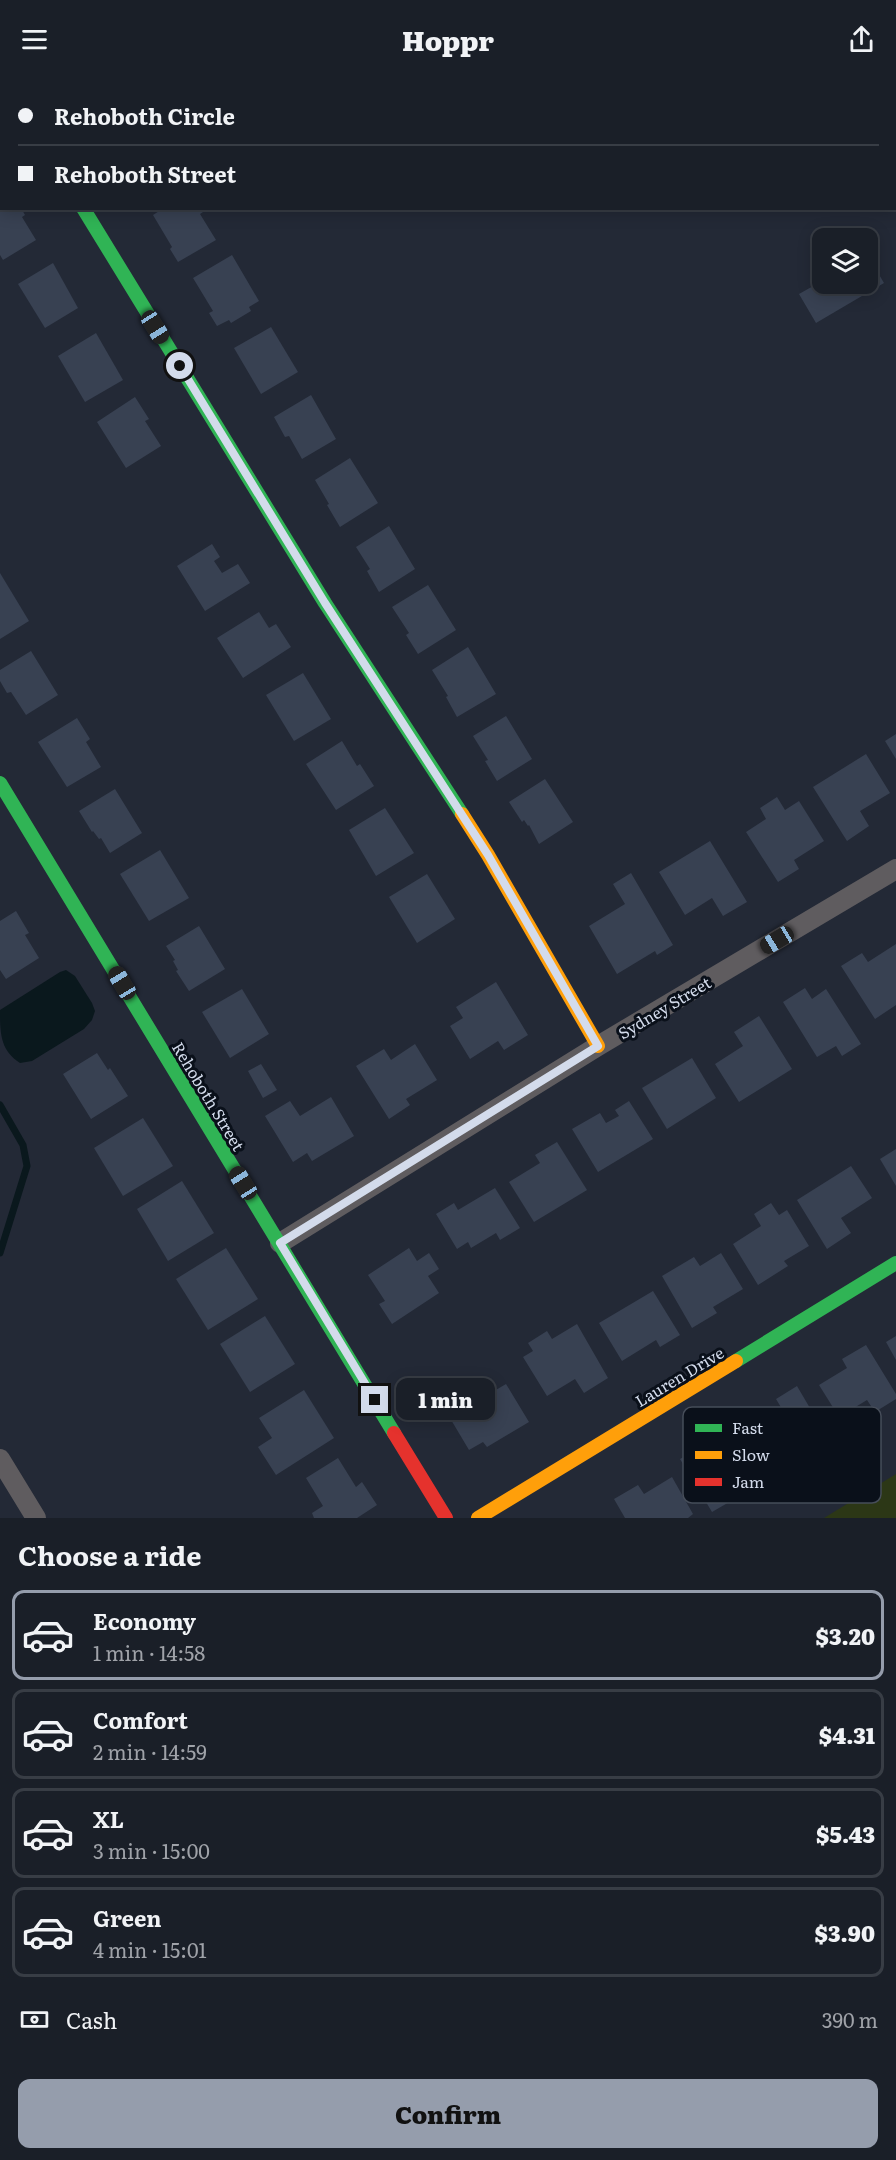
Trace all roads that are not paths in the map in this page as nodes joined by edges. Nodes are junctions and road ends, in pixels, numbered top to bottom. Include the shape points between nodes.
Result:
1 (84, 210) edge
2 (0, 783) edge
3 (896, 869) edge
4 (598, 1046) junction
5 (280, 1243) junction
6 (896, 1263) edge
7 (0, 1459) edge
8 (36, 1518) edge
9 (446, 1518) edge
10 (478, 1518) edge

1 - 4 street via 325,603 488,855
2 - 5 street, Rehoboth Street
3 - 4 street, Sydney Street
4 - 5 street, Sydney Street
5 - 9 street, Rehoboth Street
6 - 10 street, Lauren Drive
7 - 8 street

